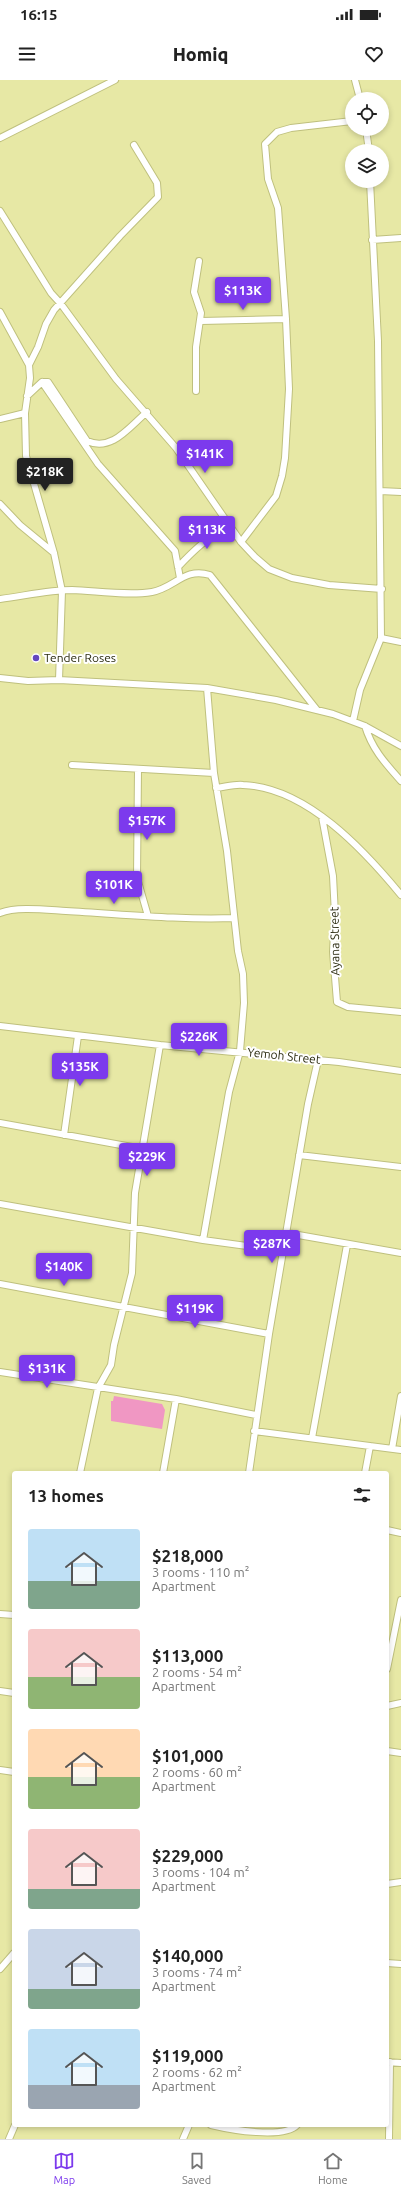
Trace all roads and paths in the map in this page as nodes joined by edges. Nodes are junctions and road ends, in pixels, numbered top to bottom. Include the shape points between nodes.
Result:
1 (115, 80) edge
2 (355, 80) edge
3 (358, 92) edge
4 (345, 122) edge
5 (0, 138) edge
6 (134, 145) dead end
7 (370, 188) edge
8 (0, 211) edge
9 (401, 238) edge
10 (372, 240) junction
11 (199, 261) dead end
12 (61, 304) junction
13 (0, 312) edge
14 (286, 319) junction
15 (201, 321) junction
16 (29, 365) junction
17 (42, 382) junction
18 (196, 391) dead end
19 (27, 396) junction
20 (147, 412) junction
21 (25, 413) junction
22 (0, 419) edge
23 (380, 491) junction
24 (401, 492) edge
25 (0, 504) edge
26 (230, 525) junction
27 (241, 542) junction
28 (54, 554) junction
29 (178, 568) junction
30 (180, 578) junction
31 (382, 589) junction
32 (62, 591) junction
33 (0, 599) edge
34 (381, 638) junction
35 (401, 642) edge
36 (0, 678) edge
37 (60, 680) junction
38 (207, 688) junction
39 (318, 710) junction
40 (353, 721) junction
41 (365, 726) junction
42 (401, 746) edge
43 (72, 765) dead end
44 (138, 768) junction
45 (214, 773) junction
46 (401, 780) edge
47 (216, 788) junction
48 (322, 816) junction
49 (401, 895) edge
50 (0, 913) edge
51 (148, 916) junction
52 (234, 918) junction
53 (401, 1012) edge
54 (0, 1026) edge
55 (78, 1036) junction
56 (160, 1045) junction
57 (240, 1051) junction
58 (318, 1060) junction
59 (401, 1071) edge
60 (0, 1123) edge
61 (64, 1135) junction
62 (143, 1149) junction
63 (299, 1155) junction
64 (401, 1167) edge
65 (0, 1204) edge
66 (134, 1227) junction
67 (287, 1233) junction
68 (203, 1240) junction
69 (347, 1245) junction
70 (283, 1251) junction
71 (401, 1252) edge
72 (0, 1284) edge
73 (125, 1307) junction
74 (269, 1334) junction
75 (0, 1372) edge
76 (98, 1388) junction
77 (401, 1396) edge
78 (176, 1400) junction
79 (256, 1415) junction
80 (254, 1431) junction
81 (312, 1438) junction
82 (370, 1446) junction
83 (392, 1449) junction
84 (401, 1450) edge
85 (80, 1471) edge
86 (163, 1471) edge
87 (249, 1471) edge
88 (365, 1471) edge
89 (389, 1530) edge
90 (401, 1533) edge
91 (401, 1600) edge
92 (0, 1614) edge
93 (400, 1614) edge
94 (12, 1615) edge
95 (389, 1661) edge
96 (0, 1691) edge
97 (12, 1693) edge
98 (401, 1703) edge
99 (389, 1706) edge
100 (389, 1751) edge
101 (401, 1753) edge
102 (0, 1770) edge
103 (12, 1772) edge
104 (401, 1882) edge
105 (389, 1884) edge
106 (12, 1955) edge
107 (389, 1963) edge
108 (401, 1964) edge
109 (0, 1969) edge
110 (389, 2062) edge
111 (401, 2063) edge
112 (14, 2127) edge
113 (188, 2127) edge
114 (218, 2127) edge
115 (295, 2127) edge
116 (389, 2127) edge
117 (9, 2139) edge
118 (183, 2139) edge
119 (262, 2139) edge
120 (389, 2139) edge

1 - 5 street
2 - 3 street
4 - 14 street via 291,128 277,132 265,144 268,179 278,208
6 - 12 street via 157,182 158,197
7 - 10 street
8 - 12 street via 51,293
9 - 10 street
10 - 23 street via 378,341
11 - 15 street via 194,292
12 - 16 street via 46,324
12 - 20 street via 116,379
13 - 16 street
14 - 15 street
14 - 27 street via 289,389 282,476 276,496
15 - 18 street via 196,347
16 - 19 street
17 - 19 street
17 - 20 street via 48,382 87,441 94,445 111,443
17 - 29 street via 98,464 175,551
19 - 21 street
20 - 26 street via 176,448
21 - 22 street
21 - 28 street via 26,456
23 - 24 street
23 - 31 street
25 - 28 street
26 - 27 street
26 - 29 street via 215,532
27 - 31 street via 269,569 292,578 329,585
28 - 32 street
29 - 30 street
30 - 32 street via 165,589 149,592
30 - 39 street via 186,574 210,575
31 - 34 street
32 - 33 street
32 - 37 street
34 - 35 street
34 - 40 street via 360,690
36 - 37 street via 28,681
37 - 38 street
38 - 39 street
38 - 45 street
39 - 40 street
40 - 41 street
41 - 42 street
41 - 46 street via 371,744
43 - 44 street
44 - 45 street
44 - 51 street via 137,878
45 - 47 street
47 - 48 street via 244,785 283,793
47 - 52 street via 227,845
48 - 49 street via 345,835
48 - 53 street, Ayana Street via 333,876 333,952 338,1002 348,1007
50 - 51 street via 6,910 34,910
51 - 52 street via 182,919
52 - 57 street via 243,974 244,1003
54 - 55 street, Yemoh Street
55 - 56 street, Yemoh Street
55 - 61 street
56 - 57 street, Yemoh Street
56 - 62 street
57 - 58 street, Yemoh Street
57 - 68 street via 229,1092
58 - 59 street, Yemoh Street
58 - 63 street
60 - 61 street
61 - 62 street
62 - 66 street via 135,1193
63 - 64 street
63 - 67 street
65 - 66 street
66 - 68 street
66 - 73 street via 132,1273
67 - 69 street
67 - 70 street
68 - 70 street
69 - 71 street
69 - 81 street
70 - 74 street
72 - 73 street
73 - 74 street
73 - 76 street via 111,1365
74 - 79 street
75 - 76 street
76 - 78 street
76 - 85 street
77 - 83 street
78 - 79 street
78 - 86 street
79 - 80 street
80 - 81 street
80 - 87 street
81 - 82 street
82 - 83 street
82 - 88 street
83 - 84 street
89 - 90 street
91 - 93 street
92 - 94 street
93 - 95 street
96 - 97 street
98 - 99 street
100 - 101 street
102 - 103 street
104 - 105 street
106 - 109 street
107 - 108 street
110 - 111 street
112 - 117 street
113 - 118 street
114 - 119 street
115 - 119 street via 285,2136
116 - 120 street

